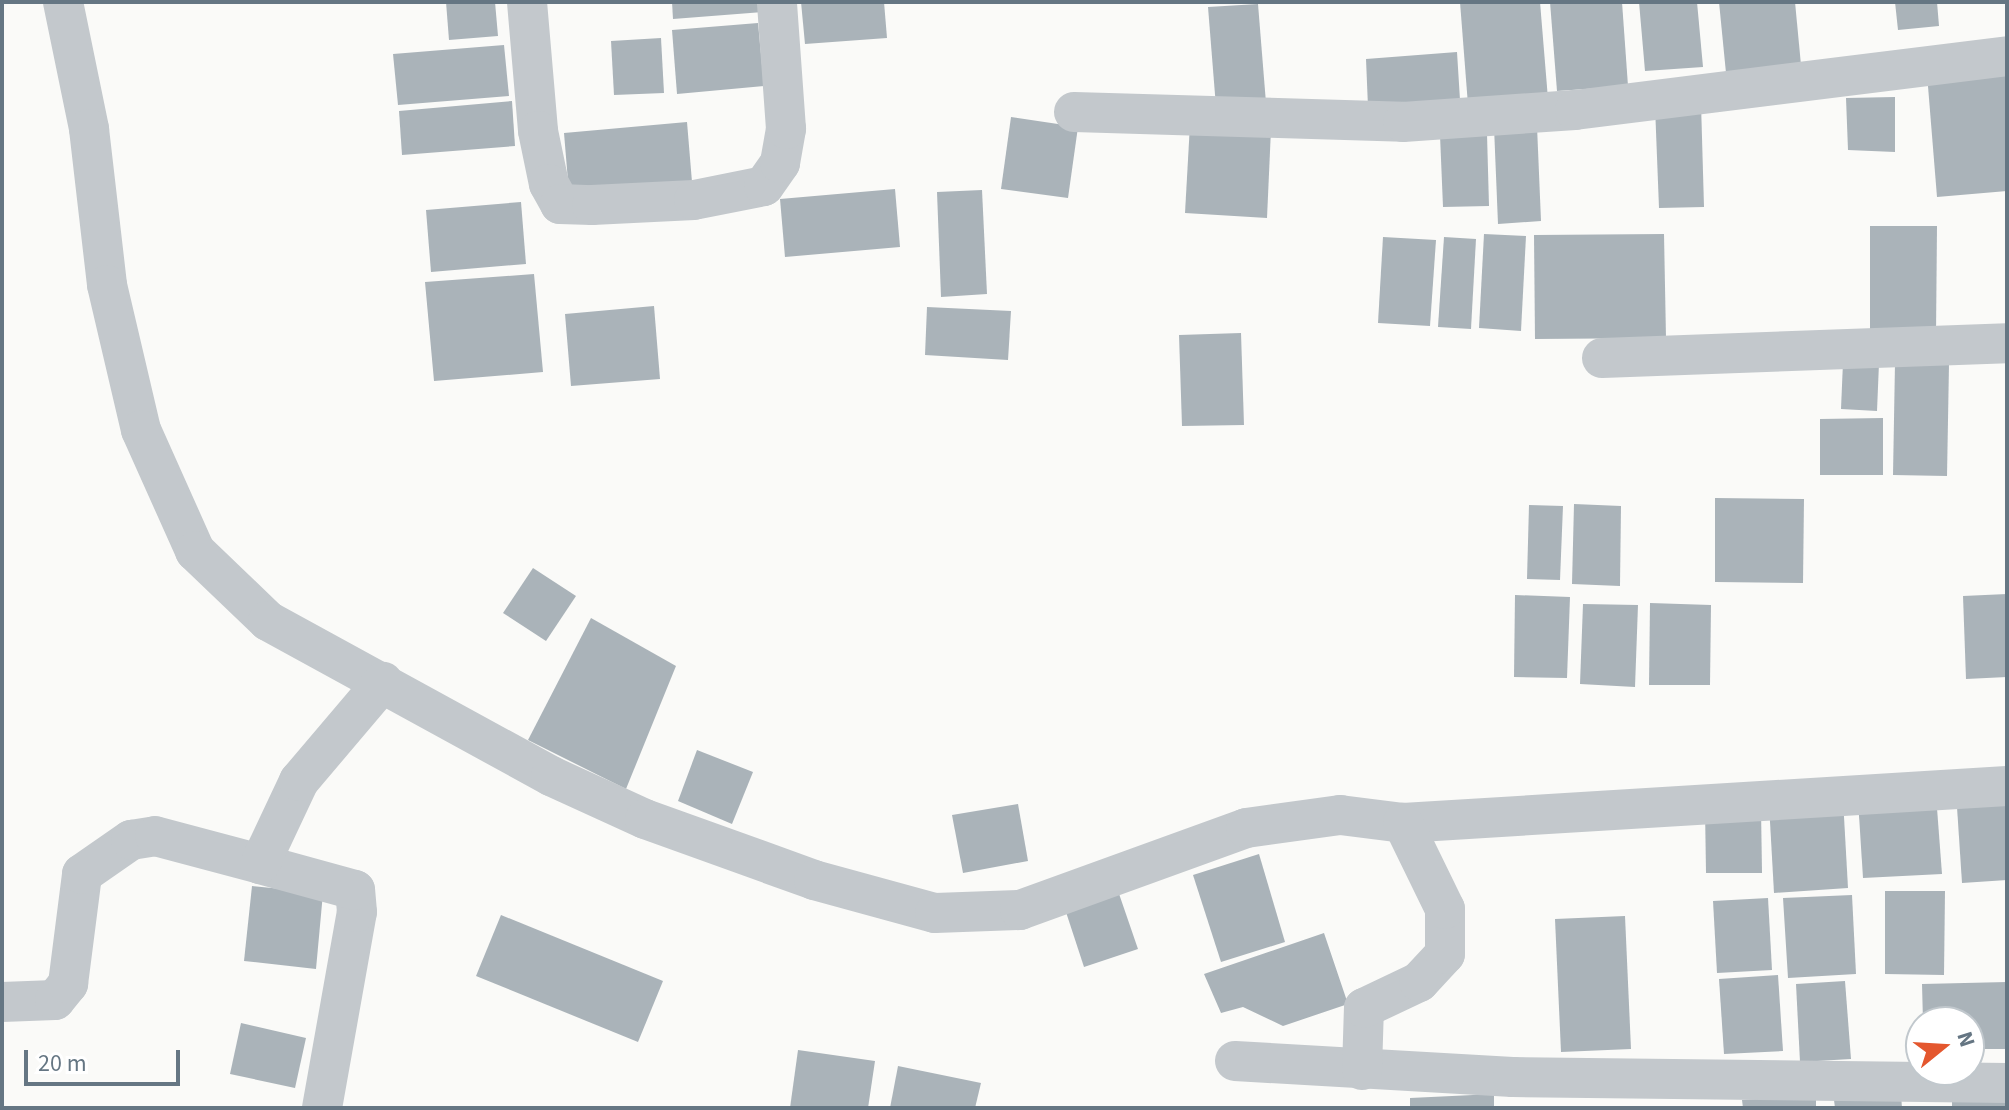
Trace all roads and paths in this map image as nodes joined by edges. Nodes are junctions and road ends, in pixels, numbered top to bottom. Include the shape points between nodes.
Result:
1 (63, 2) edge
2 (527, 2) edge
3 (777, 2) edge
4 (2007, 56) edge
5 (1074, 112) dead end
6 (2007, 343) edge
7 (1602, 358) dead end
8 (383, 682) junction
9 (2007, 786) edge
10 (1403, 823) junction
11 (260, 864) junction
12 (2, 1002) edge
13 (1235, 1061) dead end
14 (1362, 1070) junction
15 (2007, 1083) edge
16 (1513, 1092) edge
17 (322, 1108) edge

1 - 8 street via 89,129 107,285 141,430 195,551 268,621
2 - 3 street via 538,131 549,184 560,204 592,205 694,200 764,186 780,163 786,129
4 - 5 street via 1636,104 1403,122
6 - 7 street
8 - 10 street via 551,776 645,819 814,880 935,913 1020,910 1246,828 1340,815
8 - 11 street via 299,781
9 - 10 street
10 - 14 street via 1445,909 1445,954 1419,982 1364,1008
11 - 12 street via 155,836 131,840 82,874 68,984 55,1000
11 - 17 street via 355,890 357,912
13 - 14 street
14 - 16 street
15 - 16 street

